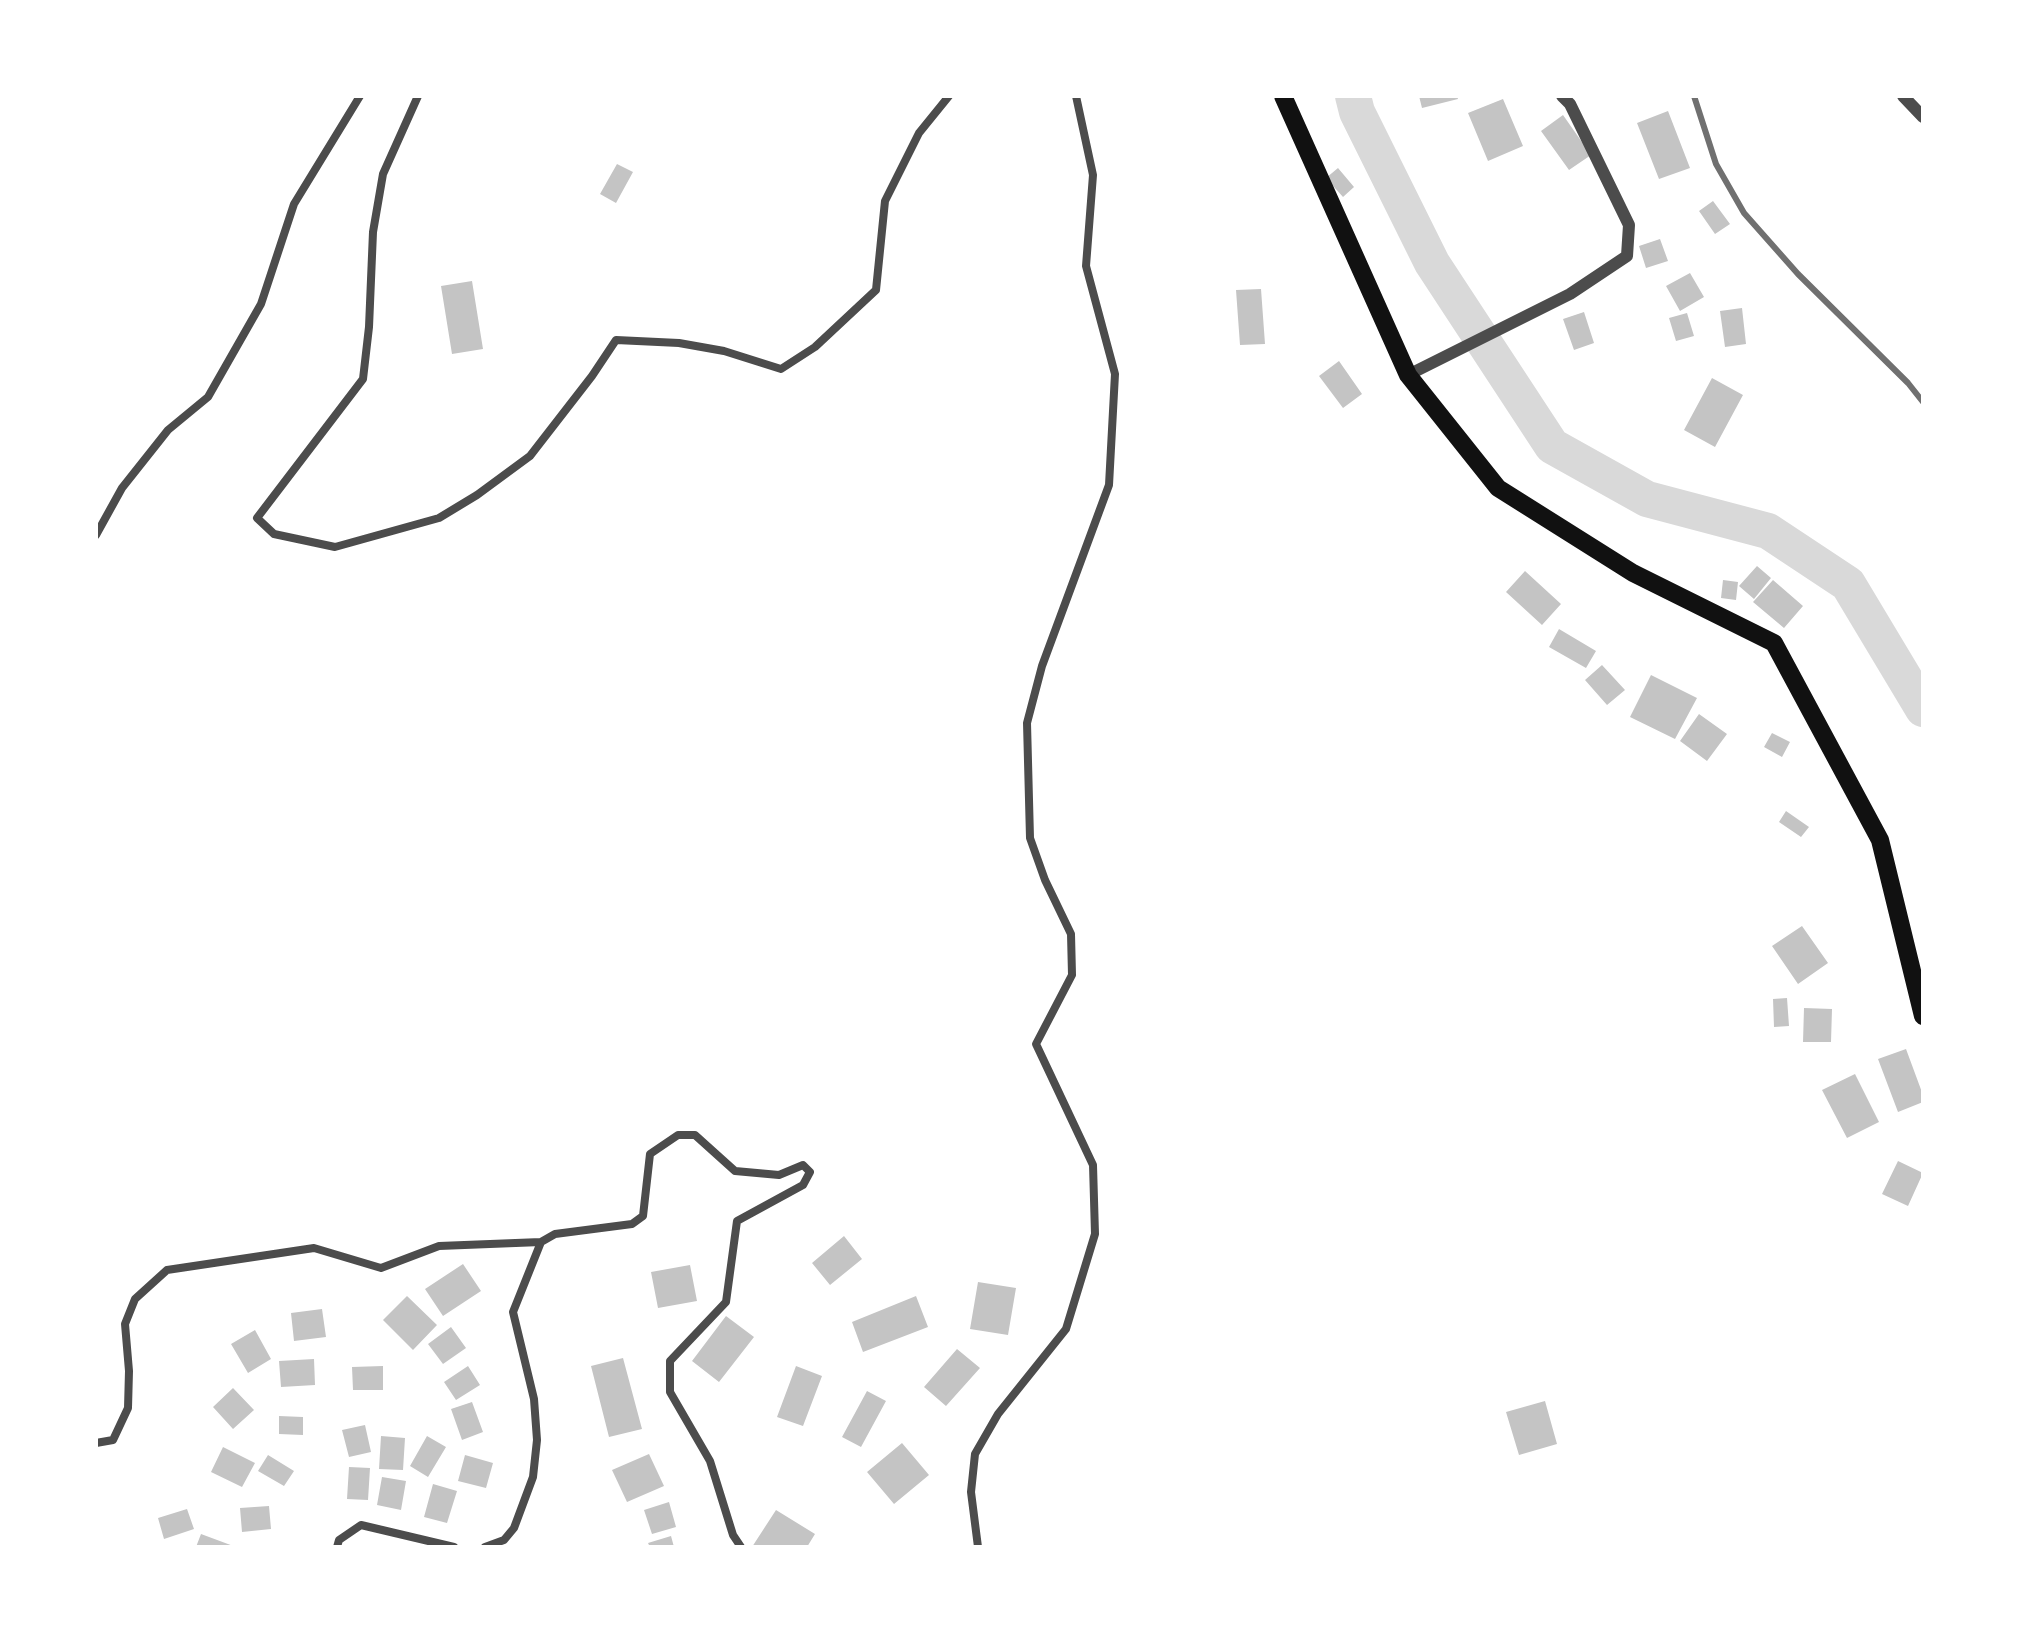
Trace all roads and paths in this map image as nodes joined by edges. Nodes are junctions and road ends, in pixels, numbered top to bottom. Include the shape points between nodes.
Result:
1 (360, 96) edge
2 (418, 96) edge
3 (949, 96) edge
4 (1076, 96) edge
5 (1283, 96) edge
6 (1562, 96) edge
7 (1903, 96) edge
8 (1923, 117) edge
9 (1408, 375) junction
10 (96, 535) edge
11 (1923, 1016) edge
12 (541, 1242) junction
13 (96, 1443) edge
14 (337, 1547) edge
15 (454, 1547) edge
16 (485, 1547) edge
17 (741, 1547) edge
18 (978, 1547) edge

1 - 10 street via 294,204 261,304 208,397 168,430 122,488
2 - 3 street via 383,174 373,232 363,379 257,518 274,534 335,547 439,518 530,456 616,340 679,343 781,369 792,362 876,290 885,201 919,133
4 - 18 street via 1093,175 1086,266 1115,374 1109,485 1042,666 1027,723 1030,838 1071,934 1072,975 1036,1044 1093,1165 1095,1234 1066,1329 998,1414 975,1454 971,1492
5 - 9 highway
6 - 9 street via 1629,225 1627,256 1570,294
7 - 8 street
9 - 11 highway via 1498,488 1633,573 1774,643 1880,840
12 - 13 street via 439,1246 381,1268 314,1248 167,1270 135,1299 125,1324 128,1408 113,1440
12 - 16 street via 513,1312 534,1399 533,1477 514,1528 504,1540
12 - 17 street via 555,1234 632,1224 643,1216 650,1154 678,1135 695,1135 735,1171 779,1175 803,1165 810,1172 803,1185 737,1221 726,1302 670,1361 670,1392 710,1461
14 - 15 street via 361,1525

